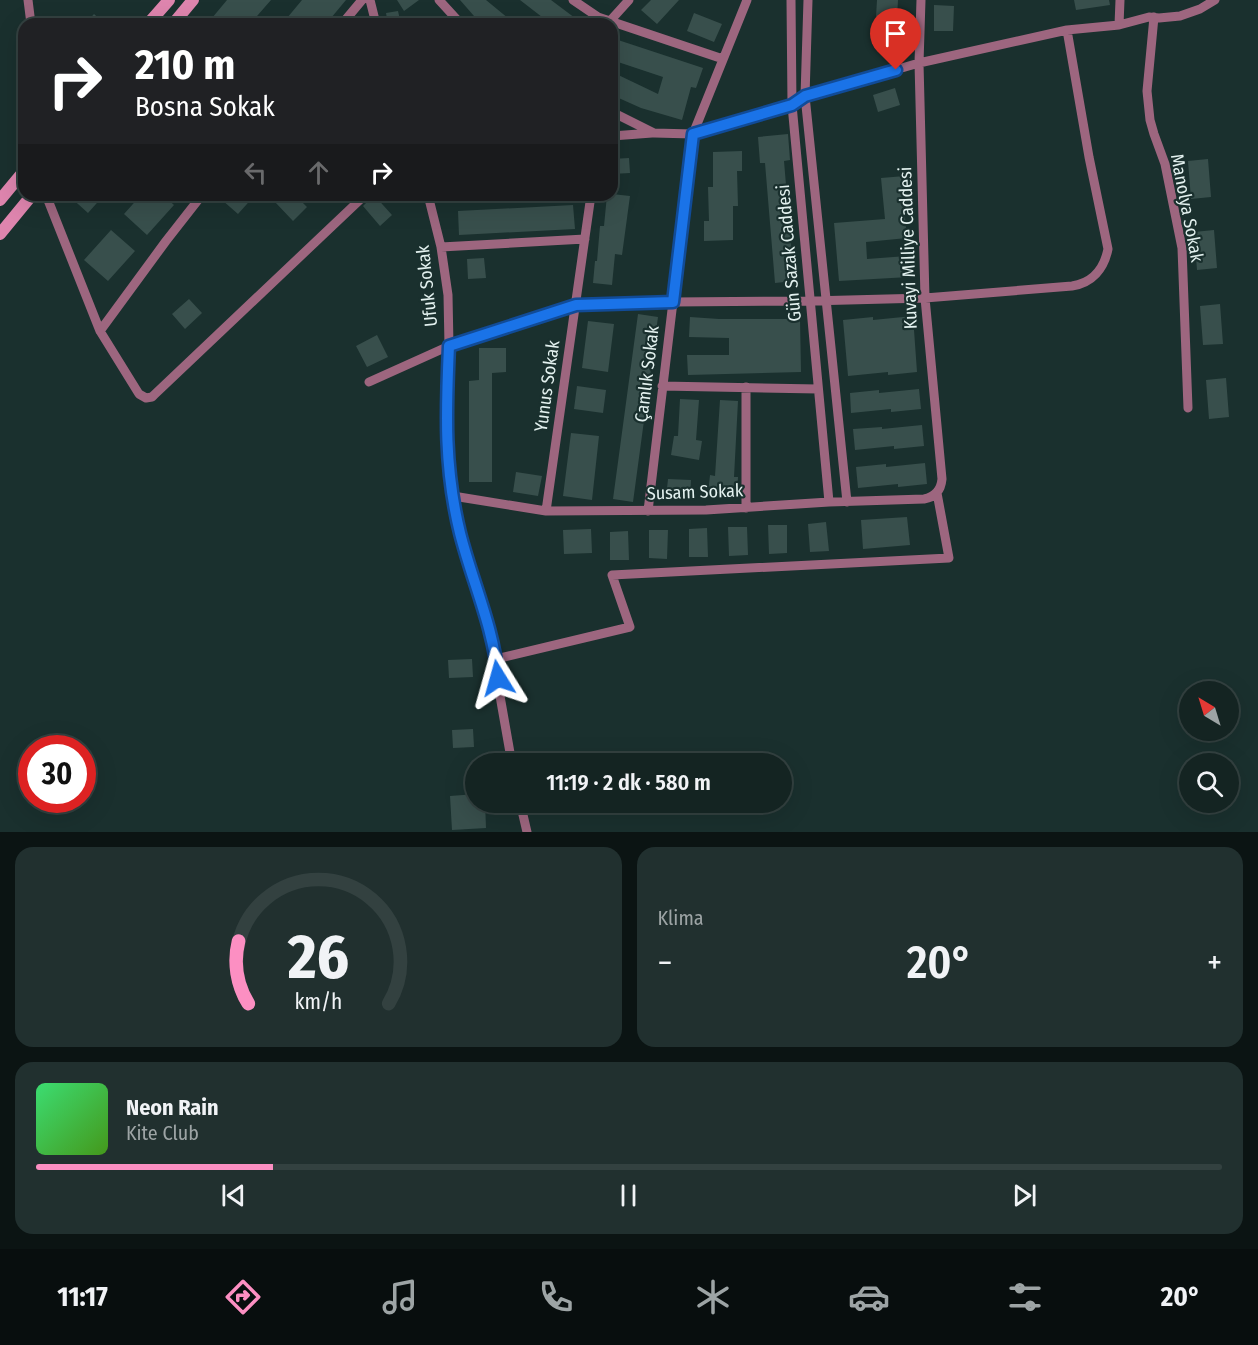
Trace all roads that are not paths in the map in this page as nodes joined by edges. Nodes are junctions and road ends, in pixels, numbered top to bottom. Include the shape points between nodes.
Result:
1 (28, 0) edge
2 (168, 0) edge
3 (193, 0) edge
4 (362, 0) edge
5 (370, 0) edge
6 (439, 0) edge
7 (573, 0) edge
8 (629, 0) edge
9 (747, 0) edge
10 (791, 0) edge
11 (808, 0) edge
12 (921, 0) edge
13 (1120, 0) edge
14 (1215, 0) edge
15 (1154, 17) junction
16 (30, 18) edge
17 (153, 18) edge
18 (178, 18) edge
19 (347, 18) edge
20 (374, 18) edge
21 (456, 18) edge
22 (593, 18) edge
23 (613, 18) edge
24 (618, 24) edge
25 (1119, 25) junction
26 (1067, 30) junction
27 (723, 59) junction
28 (919, 63) junction
29 (805, 96) junction
30 (792, 105) junction
31 (618, 115) edge
32 (654, 133) junction
33 (693, 134) junction
34 (618, 136) edge
35 (18, 178) edge
36 (0, 200) edge
37 (27, 201) edge
38 (48, 201) edge
39 (197, 201) edge
40 (359, 201) edge
41 (430, 201) edge
42 (590, 201) edge
43 (0, 234) edge
44 (585, 239) junction
45 (441, 247) junction
46 (925, 298) junction
47 (826, 300) junction
48 (810, 301) junction
49 (673, 302) junction
50 (576, 305) junction
51 (100, 331) junction
52 (449, 346) junction
53 (369, 382) dead end
54 (662, 386) junction
55 (746, 387) junction
56 (818, 389) junction
57 (1188, 408) dead end
58 (937, 493) junction
59 (453, 496) junction
60 (829, 502) junction
61 (847, 502) junction
62 (746, 508) junction
63 (648, 510) junction
64 (546, 511) junction
65 (496, 659) junction
66 (510, 753) edge
67 (523, 813) edge
68 (527, 832) edge

1 - 16 street
2 - 17 main road
3 - 18 main road
4 - 19 street
5 - 20 street
6 - 21 street
7 - 22 street
8 - 23 street
9 - 27 street, Çamlık Sokak
10 - 30 street, Gün Sazak Caddesi
11 - 29 street, Gün Sazak Caddesi
12 - 28 street, Kuvayi Milliye Caddesi
13 - 25 street
14 - 15 street via 1180,16
15 - 25 street
15 - 57 street, Manolya Sokak via 1147,91 1150,120 1166,164 1182,248
24 - 27 street
25 - 26 street
26 - 28 street
26 - 46 street via 1107,249 1101,268 1092,279 1079,285
27 - 33 street, Çamlık Sokak
28 - 29 street
28 - 46 street, Kuvayi Milliye Caddesi
29 - 30 street
29 - 47 street, Gün Sazak Caddesi
30 - 33 street
30 - 48 street, Gün Sazak Caddesi
31 - 32 street
32 - 33 street
32 - 34 street
33 - 49 street, Çamlık Sokak
35 - 36 main road
37 - 43 main road
38 - 51 street
39 - 51 street
40 - 51 street via 152,397 139,394
41 - 45 street, Ufuk Sokak
42 - 44 street, Yunus Sokak
44 - 45 street
44 - 50 street, Yunus Sokak
45 - 52 street, Ufuk Sokak via 448,295
46 - 47 street
46 - 58 street, Kuvayi Milliye Caddesi via 942,479
47 - 48 street
47 - 61 street, Gün Sazak Caddesi
48 - 49 street
48 - 56 street, Gün Sazak Caddesi
49 - 50 street
49 - 54 street, Çamlık Sokak
50 - 52 street
50 - 64 street, Yunus Sokak
52 - 53 street
52 - 59 street, Ufuk Sokak via 446,427
54 - 55 street
54 - 63 street, Çamlık Sokak
55 - 56 street
55 - 62 street
56 - 60 street, Gün Sazak Caddesi
58 - 61 street, Susam Sokak via 924,499
58 - 65 street, Kuvayi Milliye Caddesi via 949,558 612,575 630,627
59 - 64 street, Susam Sokak
59 - 65 street, Ufuk Sokak
60 - 61 street, Susam Sokak
60 - 62 street, Susam Sokak
62 - 63 street, Susam Sokak
63 - 64 street, Susam Sokak
65 - 66 street, Ufuk Sokak
67 - 68 street

